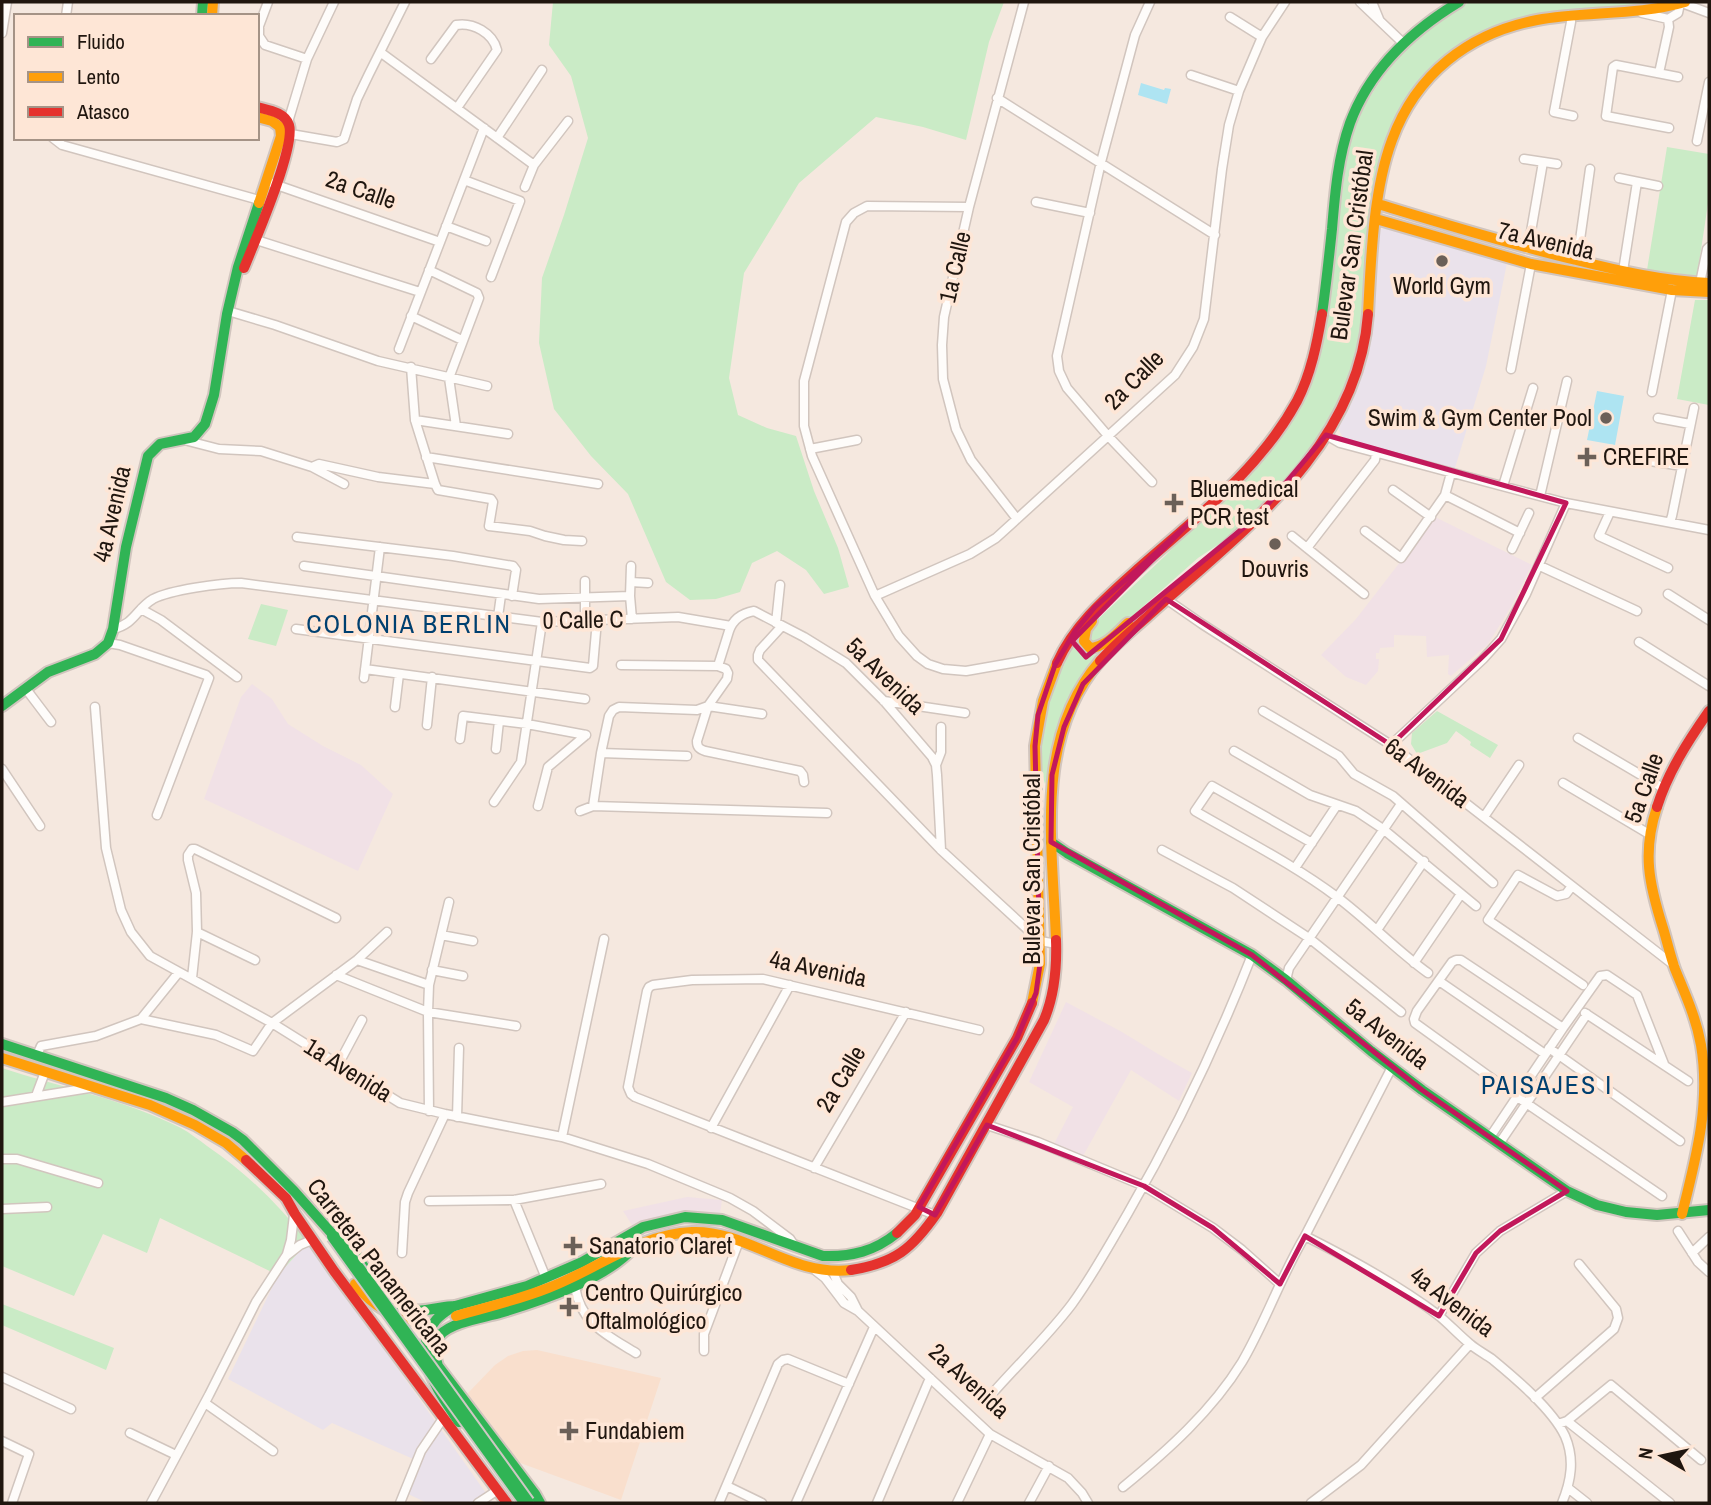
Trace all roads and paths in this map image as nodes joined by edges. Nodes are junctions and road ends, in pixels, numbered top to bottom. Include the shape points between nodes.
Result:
1 (7, 2) edge
2 (268, 2) edge
3 (334, 2) edge
4 (405, 2) edge
5 (1024, 2) edge
6 (1150, 2) edge
7 (1285, 2) edge
8 (1360, 2) edge
9 (1372, 2) edge
10 (1459, 2) edge
11 (1682, 3) edge
12 (1639, 12) junction
13 (1600, 13) junction
14 (1709, 13) edge
15 (1230, 17) dead end
16 (1542, 19) junction
17 (1668, 19) junction
18 (1381, 22) junction
19 (1571, 22) junction
20 (2, 33) edge
21 (259, 36) edge
22 (1262, 37) junction
23 (1402, 43) junction
24 (380, 52) junction
25 (307, 59) junction
26 (431, 59) dead end
27 (542, 71) dead end
28 (1659, 73) junction
29 (1191, 75) dead end
30 (1678, 77) dead end
31 (1709, 82) edge
32 (1239, 91) junction
33 (997, 98) junction
34 (259, 108) edge
35 (457, 108) junction
36 (1573, 116) dead end
37 (259, 118) edge
38 (568, 121) dead end
39 (484, 128) junction
40 (1669, 128) dead end
41 (284, 130) junction
42 (497, 138) junction
43 (56, 140) edge
44 (1698, 141) dead end
45 (1524, 159) dead end
46 (1101, 162) junction
47 (1542, 162) junction
48 (1557, 164) dead end
49 (534, 165) junction
50 (1590, 169) dead end
51 (1619, 178) dead end
52 (464, 180) junction
53 (1637, 182) junction
54 (271, 183) junction
55 (1658, 186) dead end
56 (525, 187) dead end
57 (260, 200) junction
58 (1037, 202) dead end
59 (969, 207) junction
60 (1377, 211) junction
61 (1090, 213) junction
62 (446, 226) junction
63 (1215, 235) junction
64 (251, 239) junction
65 (486, 241) dead end
66 (440, 242) junction
67 (1709, 247) edge
68 (1529, 256) junction
69 (1577, 261) junction
70 (429, 270) junction
71 (1623, 271) junction
72 (491, 277) dead end
73 (1706, 286) edge
74 (1672, 290) junction
75 (420, 292) junction
76 (228, 311) junction
77 (411, 316) junction
78 (462, 340) junction
79 (399, 349) dead end
80 (411, 368) junction
81 (1511, 369) dead end
82 (449, 378) junction
83 (1567, 380) dead end
84 (487, 386) dead end
85 (1532, 388) dead end
86 (1652, 391) dead end
87 (1694, 408) dead end
88 (1658, 418) dead end
89 (415, 420) junction
90 (1690, 424) junction
91 (456, 426) junction
92 (508, 434) dead end
93 (1326, 435) junction
94 (1109, 436) junction
95 (857, 440) dead end
96 (188, 441) junction
97 (811, 453) junction
98 (1376, 453) junction
99 (426, 457) junction
100 (1650, 461) dead end
101 (1682, 466) junction
102 (312, 467) junction
103 (1451, 472) junction
104 (1152, 482) dead end
105 (344, 484) dead end
106 (598, 484) dead end
107 (1503, 486) junction
108 (437, 487) junction
109 (1393, 490) dead end
110 (1445, 495) junction
111 (1540, 496) junction
112 (1566, 503) junction
113 (1610, 512) junction
114 (1529, 513) dead end
115 (1431, 517) junction
116 (1017, 519) junction
117 (1670, 522) junction
118 (1188, 524) junction
119 (1709, 530) edge
120 (1365, 531) dead end
121 (1520, 533) junction
122 (1293, 536) dead end
123 (297, 537) dead end
124 (1231, 540) junction
125 (582, 541) dead end
126 (380, 547) junction
127 (1307, 548) junction
128 (1513, 549) dead end
129 (304, 566) dead end
130 (631, 566) dead end
131 (1540, 566) junction
132 (1668, 568) dead end
133 (376, 576) junction
134 (584, 581) dead end
135 (631, 582) junction
136 (648, 583) dead end
137 (780, 585) dead end
138 (1364, 594) dead end
139 (1668, 594) dead end
140 (501, 595) junction
141 (512, 596) junction
142 (630, 596) junction
143 (875, 596) junction
144 (584, 598) junction
145 (1166, 599) junction
146 (373, 600) junction
147 (141, 609) junction
148 (1637, 611) dead end
149 (498, 617) junction
150 (632, 619) junction
151 (585, 620) junction
152 (597, 620) junction
153 (1709, 620) edge
154 (542, 622) junction
155 (731, 625) junction
156 (779, 625) junction
157 (113, 629) junction
158 (296, 629) dead end
159 (369, 639) junction
160 (1639, 642) dead end
161 (108, 643) junction
162 (1034, 659) dead end
163 (535, 661) junction
164 (621, 665) dead end
165 (718, 666) junction
166 (399, 674) junction
167 (237, 677) dead end
168 (432, 677) junction
169 (1709, 686) edge
170 (26, 689) junction
171 (531, 691) junction
172 (584, 699) dead end
173 (884, 701) junction
174 (2, 706) edge
175 (708, 706) junction
176 (95, 707) dead end
177 (395, 707) dead end
178 (1263, 711) dead end
179 (1709, 712) edge
180 (965, 713) dead end
181 (762, 714) dead end
182 (499, 721) junction
183 (51, 722) dead end
184 (527, 724) junction
185 (427, 725) dead end
186 (941, 727) dead end
187 (1578, 738) dead end
188 (460, 739) dead end
189 (1391, 745) junction
190 (496, 749) dead end
191 (1234, 751) dead end
192 (601, 753) junction
193 (687, 756) dead end
194 (936, 765) junction
195 (1519, 765) dead end
196 (2, 769) edge
197 (1035, 773) junction
198 (804, 782) dead end
199 (1563, 783) dead end
200 (1662, 788) junction
201 (494, 802) dead end
202 (1401, 804) junction
203 (1337, 805) junction
204 (538, 806) dead end
205 (593, 806) junction
206 (580, 811) dead end
207 (827, 813) dead end
208 (157, 815) dead end
209 (1484, 817) junction
210 (40, 825) dead end
211 (1383, 829) junction
212 (1649, 834) junction
213 (1051, 842) junction
214 (1312, 843) junction
215 (941, 850) junction
216 (1162, 850) dead end
217 (1424, 861) junction
218 (1295, 868) junction
219 (1493, 883) dead end
220 (1572, 886) junction
221 (1461, 894) junction
222 (1337, 897) junction
223 (449, 902) dead end
224 (1476, 906) dead end
225 (335, 918) dead end
226 (1377, 930) junction
227 (197, 932) junction
228 (387, 932) dead end
229 (441, 935) junction
230 (1309, 938) junction
231 (604, 939) dead end
232 (473, 941) dead end
233 (1040, 941) junction
234 (1056, 944) junction
235 (1252, 955) junction
236 (256, 960) dead end
237 (357, 960) junction
238 (1414, 963) junction
239 (1675, 966) junction
240 (432, 970) junction
241 (179, 972) junction
242 (1428, 973) dead end
243 (336, 975) junction
244 (463, 976) dead end
245 (192, 978) junction
246 (1286, 980) junction
247 (1439, 981) junction
248 (429, 985) junction
249 (790, 985) junction
250 (1583, 985) dead end
251 (1577, 1007) junction
252 (428, 1012) junction
253 (906, 1012) junction
254 (1401, 1012) dead end
255 (1587, 1014) junction
256 (141, 1019) junction
257 (362, 1020) dead end
258 (272, 1023) junction
259 (516, 1026) dead end
260 (1563, 1028) junction
261 (979, 1030) dead end
262 (2, 1044) edge
263 (459, 1048) dead end
264 (1547, 1051) junction
265 (37, 1055) junction
266 (1559, 1055) junction
267 (2, 1058) edge
268 (1664, 1064) junction
269 (338, 1065) junction
270 (1392, 1067) junction
271 (45, 1072) junction
272 (1688, 1081) dead end
273 (94, 1088) junction
274 (36, 1096) junction
275 (1517, 1097) junction
276 (2, 1102) edge
277 (1526, 1103) junction
278 (429, 1111) junction
279 (445, 1114) junction
280 (457, 1117) junction
281 (987, 1125) junction
282 (711, 1128) junction
283 (562, 1137) junction
284 (243, 1140) junction
285 (1495, 1140) junction
286 (1680, 1141) dead end
287 (2, 1159) edge
288 (814, 1168) junction
289 (98, 1183) dead end
290 (601, 1184) dead end
291 (1144, 1186) junction
292 (1567, 1191) junction
293 (1662, 1196) dead end
294 (286, 1198) junction
295 (514, 1200) junction
296 (429, 1202) dead end
297 (47, 1207) dead end
298 (919, 1207) junction
299 (2, 1209) edge
300 (1709, 1210) edge
301 (295, 1214) junction
302 (935, 1214) junction
303 (1682, 1214) junction
304 (1678, 1231) dead end
305 (1305, 1236) junction
306 (1709, 1237) edge
307 (312, 1240) junction
308 (739, 1241) junction
309 (634, 1247) junction
310 (795, 1247) junction
311 (1692, 1253) junction
312 (402, 1254) dead end
313 (286, 1256) junction
314 (1579, 1264) dead end
315 (815, 1270) junction
316 (833, 1272) junction
317 (1709, 1272) edge
318 (546, 1278) junction
319 (1280, 1284) junction
320 (575, 1287) junction
321 (455, 1311) junction
322 (858, 1311) junction
323 (1439, 1316) junction
324 (423, 1322) dead end
325 (874, 1327) junction
326 (1470, 1344) junction
327 (704, 1352) dead end
328 (636, 1353) dead end
329 (2, 1377) edge
330 (930, 1378) junction
331 (849, 1384) junction
332 (991, 1395) dead end
333 (1535, 1398) junction
334 (205, 1403) junction
335 (71, 1409) dead end
336 (444, 1417) junction
337 (1567, 1421) junction
338 (1558, 1424) junction
339 (130, 1433) dead end
340 (990, 1434) junction
341 (2, 1441) edge
342 (272, 1451) dead end
343 (176, 1455) junction
344 (1701, 1460) dead end
345 (1049, 1466) junction
346 (727, 1486) junction
347 (1123, 1487) dead end
348 (1568, 1488) junction
349 (498, 1490) junction
350 (12, 1503) edge
351 (151, 1503) edge
352 (400, 1503) edge
353 (478, 1503) edge
354 (506, 1503) edge
355 (516, 1503) edge
356 (527, 1503) edge
357 (540, 1503) edge
358 (719, 1503) edge
359 (762, 1503) edge
360 (796, 1503) edge
361 (877, 1503) edge
362 (957, 1503) edge
363 (1029, 1503) edge
364 (1088, 1503) edge
365 (1311, 1503) edge
366 (1562, 1503) edge
367 (1587, 1503) edge
368 (1670, 1503) edge

1 - 20 street
2 - 21 street
3 - 25 street
4 - 24 street
5 - 33 street, 1a Calle
6 - 46 street via 1135,35
7 - 22 street, 2a Calle
8 - 18 street
9 - 18 street
10 - 23 main road, Bulevar San Cristóbal
11 - 12 main road, Bulevar San Cristóbal
11 - 14 street
11 - 17 street via 1678,13
12 - 13 main road, Bulevar San Cristóbal
12 - 17 street
13 - 16 main road, Bulevar San Cristóbal
13 - 19 street
15 - 22 street
16 - 19 street
16 - 60 main road, Bulevar San Cristóbal via 1502,27 1461,50 1425,82 1398,122 1388,147
17 - 28 street
18 - 23 street
19 - 36 street via 1554,112
21 - 25 street via 265,45
22 - 32 street, 2a Calle
23 - 118 main road, Bulevar San Cristóbal via 1368,85 1352,116 1338,178 1321,326 1297,398 1257,457
24 - 35 street
24 - 41 street, 2a Calle via 341,141
25 - 41 street
26 - 35 street via 462,23 482,30 495,43 497,50
27 - 42 street
28 - 30 street
28 - 40 street via 1615,66 1606,115
29 - 32 street
31 - 44 street
32 - 63 street, 2a Calle via 1229,125
33 - 46 street
33 - 59 street, 1a Calle
34 - 41 main road, 2a Calle via 283,116
35 - 39 street
37 - 41 main road, 2a Calle
38 - 49 street
39 - 42 street
39 - 52 street
41 - 54 main road
42 - 49 street
43 - 57 street
45 - 47 street
46 - 61 street
46 - 63 street
47 - 48 street
47 - 68 street
49 - 56 street
50 - 69 street
51 - 53 street
52 - 62 street
52 - 72 street via 520,201
53 - 55 street
53 - 71 street
54 - 57 main road
54 - 64 main road
54 - 66 street, 2a Calle
57 - 64 main road
58 - 61 street
59 - 97 street via 867,206 846,222 804,381 804,426
59 - 116 street, 1a Calle via 944,317 943,379 956,429 971,460
60 - 68 main road, 7a Avenida
60 - 93 main road, Bulevar San Cristóbal via 1366,334
61 - 94 street via 1057,356 1067,388
62 - 65 street
62 - 66 street
63 - 94 street, 2a Calle via 1204,319 1193,347 1175,375
64 - 75 street
64 - 76 main road via 238,267
66 - 70 street
67 - 73 street
68 - 69 main road, 7a Avenida
68 - 74 main road, 7a Avenida
68 - 81 street
69 - 71 main road, 7a Avenida
70 - 75 street
70 - 78 street via 478,295
71 - 73 main road, 7a Avenida
73 - 74 main road, 7a Avenida
74 - 86 street
75 - 77 street
76 - 80 street
76 - 96 main road via 210,413 203,430
77 - 78 street
77 - 79 street
78 - 82 street
80 - 82 street
80 - 89 street
82 - 84 street
82 - 91 street
83 - 111 street
85 - 107 street
87 - 90 street
88 - 90 street
89 - 91 street
89 - 99 street
90 - 101 street
91 - 92 street
93 - 98 street
93 - 124 main road, Bulevar San Cristóbal via 1296,478
94 - 104 street
94 - 116 street, 2a Calle
95 - 97 street
96 - 102 street via 219,449 261,451
96 - 157 main road, 4a Avenida via 166,442 148,456 126,547
97 - 143 street
98 - 103 street
98 - 127 street
99 - 106 street
99 - 108 street
100 - 101 street
101 - 117 street
102 - 105 street
102 - 108 street via 318,464
103 - 107 street
103 - 110 street
107 - 111 street
108 - 125 street via 491,499 489,526
109 - 115 street
110 - 115 street
110 - 121 street
111 - 112 street
112 - 113 street
112 - 131 street
113 - 117 street
113 - 132 street via 1599,536
114 - 121 street
115 - 120 street via 1401,558
116 - 143 street, 2a Calle via 970,554
117 - 119 street
118 - 124 main road via 1092,621 1084,636 1090,648 1104,645 1200,560
118 - 197 main road, Bulevar San Cristóbal via 1095,607 1075,631 1038,715
121 - 128 street
122 - 127 street
123 - 126 street
124 - 145 main road, Bulevar San Cristóbal
126 - 133 street
126 - 141 street via 513,566
127 - 138 street
129 - 133 street
130 - 135 street
131 - 148 street
131 - 189 street via 1501,639
133 - 140 street
133 - 146 street
134 - 144 street
135 - 136 street
135 - 142 street
137 - 156 street
139 - 153 street
140 - 141 street
140 - 149 street
141 - 144 street
142 - 144 street
142 - 150 street
143 - 162 street via 899,636 928,664 966,671
144 - 151 street
145 - 189 street, 6a Avenida
145 - 213 main road, Bulevar San Cristóbal via 1098,663 1077,695 1056,753
146 - 147 street, 0 Calle C via 231,583 164,594
146 - 149 street, 0 Calle C
146 - 159 street
147 - 157 street, 0 Calle C via 129,623
147 - 167 street
149 - 154 street, 0 Calle C
150 - 152 street, 0 Calle C
150 - 155 street, 0 Calle C via 678,617
151 - 152 street, 0 Calle C
151 - 154 street, 0 Calle C
152 - 163 street via 592,667
154 - 163 street
155 - 156 street, 5a Avenida via 754,611
155 - 165 street
156 - 173 street, 5a Avenida via 846,663
156 - 215 street via 758,660
157 - 161 main road, 4a Avenida
158 - 159 street
159 - 163 street
159 - 166 street via 365,673
160 - 169 street
161 - 170 main road via 95,654 48,672
161 - 208 street via 209,678
163 - 171 street
164 - 165 street
165 - 175 street via 726,669 727,679
166 - 168 street
166 - 177 street
168 - 171 street
168 - 185 street
170 - 174 main road
170 - 183 street
171 - 172 street
171 - 184 street
173 - 180 street
173 - 194 street, 5a Avenida
175 - 181 street
175 - 192 street via 697,710 612,710
175 - 198 street via 696,741 699,749 800,771
176 - 241 street, 1a Avenida via 106,848 121,910 150,956
178 - 202 street via 1339,756 1354,774
179 - 200 main road, 5a Calle
182 - 184 street
182 - 188 street via 463,716
182 - 190 street
184 - 201 street via 521,762
184 - 204 street via 586,735 548,767
186 - 194 street
187 - 200 street
189 - 209 street, 6a Avenida
191 - 203 street
192 - 193 street
192 - 205 street
194 - 215 street
195 - 209 street
196 - 210 street
197 - 213 main road via 1042,795 1044,835
197 - 233 main road, Bulevar San Cristóbal
199 - 212 street
200 - 212 main road, 5a Calle
202 - 211 street
202 - 219 street
203 - 211 street
203 - 214 street
205 - 206 street
205 - 207 street
209 - 220 street, 6a Avenida
211 - 217 street
211 - 222 street
212 - 239 main road, 5a Calle via 1650,888
213 - 234 main road, Bulevar San Cristóbal
213 - 235 main road, 5a Avenida
214 - 218 street
214 - 218 street via 1212,786 1195,811
215 - 233 street
216 - 230 street via 1233,888
217 - 221 street
217 - 226 street
218 - 222 street
220 - 239 street, 6a Avenida
220 - 250 street via 1557,896 1518,875 1488,920
221 - 224 street
221 - 238 street
222 - 226 street
222 - 230 street
223 - 229 street
225 - 227 street via 195,849 190,850 188,860 196,893
226 - 238 street
227 - 236 street
227 - 245 street
228 - 237 street
229 - 232 street
229 - 240 street
230 - 246 street
230 - 254 street
231 - 283 street
233 - 234 street
233 - 298 main road, Bulevar San Cristóbal via 1036,993 1028,1016
234 - 281 main road, Bulevar San Cristóbal via 1054,992 1043,1023
235 - 246 main road, 5a Avenida
235 - 291 street via 1202,1072
237 - 243 street
237 - 248 street
238 - 242 street
239 - 303 main road, 5a Calle via 1694,1013 1705,1085 1703,1121
240 - 244 street
240 - 248 street
241 - 245 street, 1a Avenida
241 - 256 street
243 - 252 street
243 - 258 street
245 - 258 street, 1a Avenida
246 - 270 main road, 5a Avenida
247 - 260 street via 1452,962 1461,960
247 - 264 street
247 - 275 street via 1417,1011 1415,1023
248 - 252 street
249 - 253 street, 4a Avenida
249 - 282 street
249 - 282 street, 4a Avenida via 763,979 692,980 649,987 628,1087 631,1094
251 - 255 street
251 - 260 street
251 - 268 street via 1600,976 1607,975 1637,995
252 - 259 street
252 - 278 street
253 - 261 street, 4a Avenida
253 - 288 street, 2a Calle
255 - 266 street
255 - 268 street
256 - 258 street via 216,1035 253,1051
256 - 265 street via 96,1036 41,1045
257 - 269 street
258 - 269 street, 1a Avenida
260 - 264 street
262 - 265 main road, Carretera Panamericana
263 - 280 street
264 - 266 street
264 - 275 street
265 - 284 main road, Carretera Panamericana via 166,1098
266 - 277 street
266 - 286 street
267 - 271 main road, Carretera Panamericana
268 - 272 street
269 - 278 street, 1a Avenida via 400,1102
270 - 285 main road, 5a Avenida
270 - 305 street
271 - 273 main road, Carretera Panamericana
271 - 274 street
273 - 274 street
273 - 294 main road, Carretera Panamericana via 195,1125 226,1143
274 - 276 street
275 - 277 street
275 - 285 street
277 - 285 street
277 - 293 street
278 - 279 street, 1a Avenida
279 - 280 street, 1a Avenida
279 - 312 street via 405,1202
280 - 283 street, 1a Avenida
281 - 291 street
281 - 302 main road, Bulevar San Cristóbal
282 - 288 street
283 - 310 street, 1a Avenida via 648,1164 730,1198
284 - 321 main road via 272,1159 313,1199 396,1304 411,1309 443,1306
284 - 356 main road, Carretera Panamericana, bridge via 334,1236
285 - 292 main road, 5a Avenida
287 - 289 street via 17,1159
288 - 298 street
290 - 295 street
291 - 319 street via 1213,1228
291 - 332 street via 1071,1305
292 - 303 main road, 5a Avenida via 1626,1212
292 - 323 street via 1500,1231 1484,1246
294 - 301 main road, Carretera Panamericana
294 - 324 main road via 373,1304 397,1317
295 - 296 street
295 - 318 street
297 - 299 street
298 - 302 street
298 - 310 main road, Bulevar San Cristóbal via 904,1230 860,1254 823,1256
300 - 303 main road, 5a Avenida
301 - 307 main road, Carretera Panamericana
301 - 313 street
302 - 316 main road, Bulevar San Cristóbal via 911,1245 894,1257 875,1266
304 - 311 street
305 - 319 street
305 - 323 street, 4a Avenida via 1362,1265
306 - 311 street
307 - 313 street
307 - 336 main road, Carretera Panamericana
308 - 309 main road, Bulevar San Cristóbal via 685,1232
308 - 315 main road, Bulevar San Cristóbal
308 - 327 street via 704,1334
309 - 320 main road via 625,1258
309 - 321 main road, Bulevar San Cristóbal via 548,1288
310 - 318 main road, Bulevar San Cristóbal via 722,1220 685,1217 643,1227
311 - 317 street
313 - 334 street via 256,1302
314 - 333 street via 1616,1309 1618,1318 1614,1329
315 - 316 main road, Bulevar San Cristóbal
315 - 322 street, 2a Avenida via 844,1303
316 - 322 street, 2a Avenida
318 - 321 main road, Bulevar San Cristóbal
319 - 347 street via 1241,1362 1213,1401
320 - 328 street via 583,1314 596,1328
320 - 357 main road via 453,1326 440,1335 434,1348 438,1366
321 - 355 main road via 444,1311 427,1335 428,1368 442,1397
322 - 325 street, 2a Avenida
323 - 326 street, 4a Avenida
325 - 330 street, 2a Avenida
325 - 331 street
326 - 333 street, 4a Avenida
326 - 365 street via 1361,1465
329 - 335 street
330 - 340 street, 2a Avenida
330 - 361 street
331 - 346 street via 788,1359 778,1364
331 - 360 street
333 - 338 street, 4a Avenida
334 - 342 street
334 - 343 street
336 - 349 main road, Carretera Panamericana
336 - 352 street via 421,1451
337 - 338 street
337 - 344 street via 1611,1385
337 - 368 street
338 - 348 street via 1570,1452
339 - 343 street
340 - 345 street, 2a Avenida
340 - 362 street
341 - 350 street via 29,1454
343 - 351 street
345 - 363 street
345 - 364 street, 2a Avenida via 1068,1478
346 - 358 street
346 - 359 street
348 - 366 street
348 - 367 street
349 - 353 street
349 - 354 main road, Carretera Panamericana

